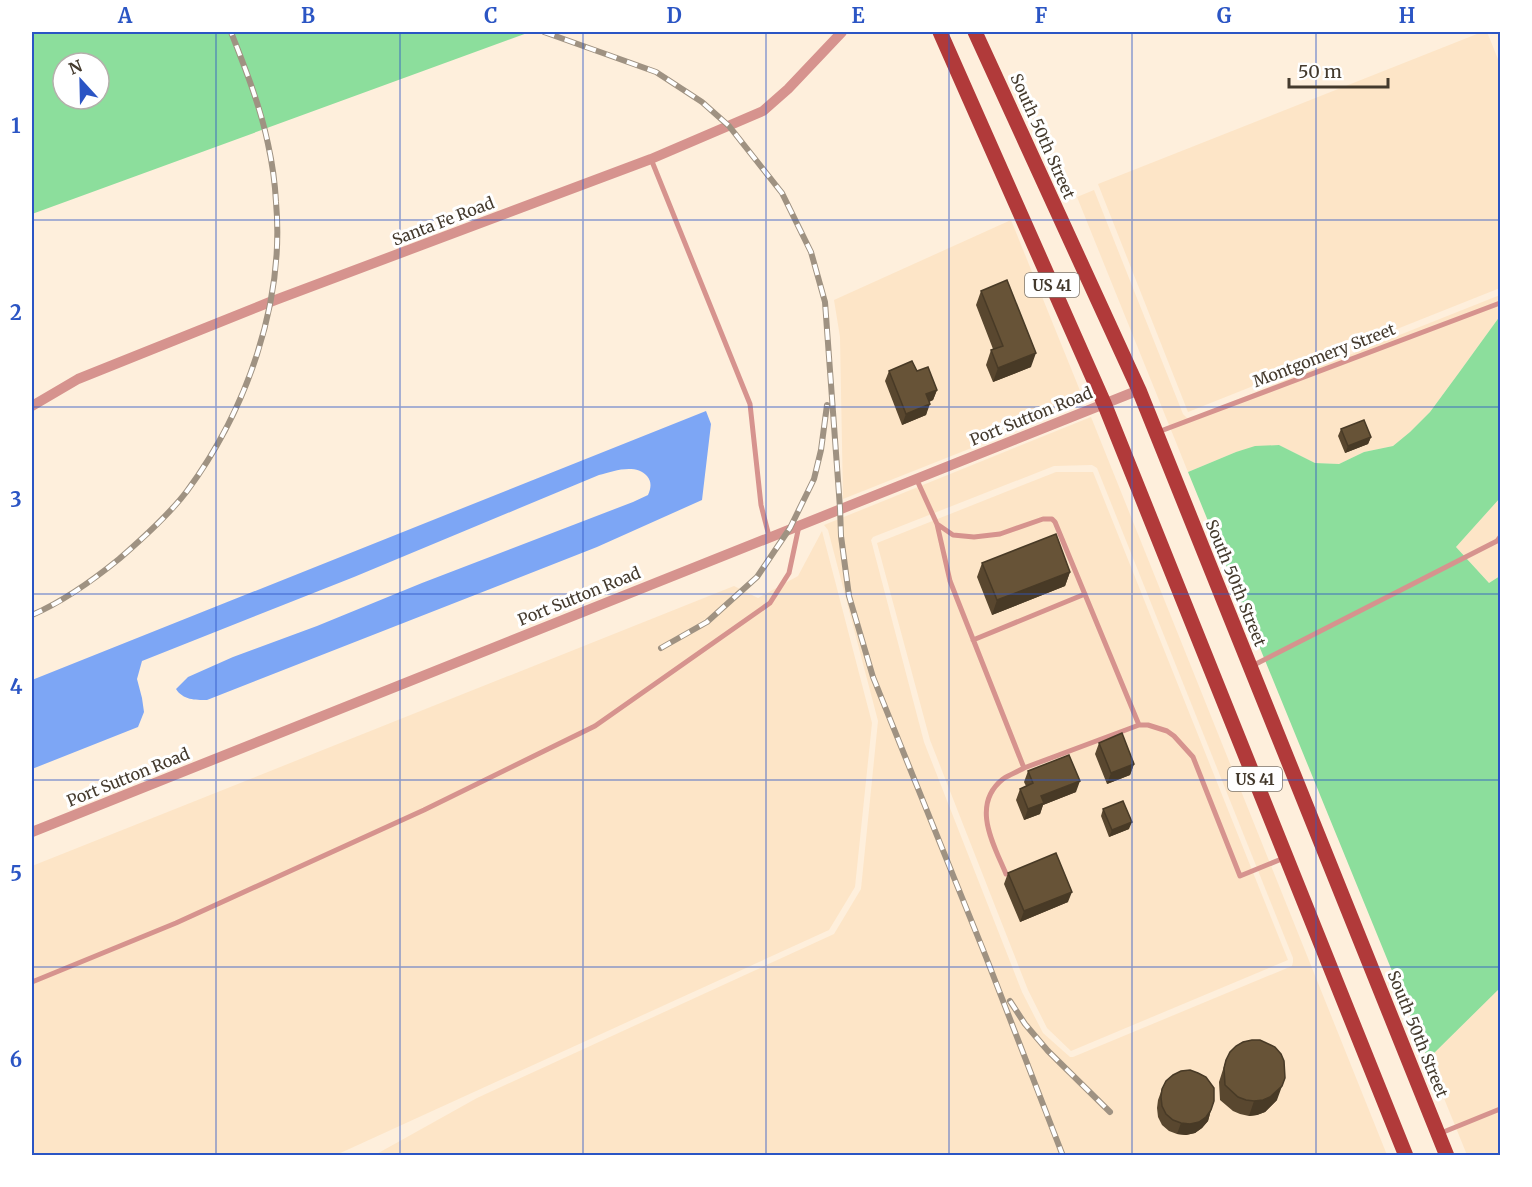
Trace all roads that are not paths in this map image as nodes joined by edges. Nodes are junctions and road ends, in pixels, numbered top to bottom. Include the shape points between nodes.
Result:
1 (842, 32) edge
2 (940, 32) edge
3 (975, 32) edge
4 (651, 159) junction
5 (1500, 303) edge
6 (1138, 390) junction
7 (1104, 403) junction
8 (32, 406) edge
9 (1156, 432) junction
10 (916, 478) junction
11 (799, 524) junction
12 (937, 525) junction
13 (769, 536) junction
14 (1500, 537) edge
15 (1085, 594) junction
16 (973, 640) junction
17 (1250, 666) junction
18 (1139, 725) junction
19 (1024, 768) junction
20 (32, 832) edge
21 (1286, 858) junction
22 (1006, 874) edge
23 (32, 982) edge
24 (1500, 1109) edge
25 (1438, 1134) junction
26 (1406, 1155) edge
27 (1447, 1155) edge

1 - 4 street, Santa Fe Road via 763,111
2 - 7 main road, US 41
3 - 6 main road, South 50th Street / US 41
4 - 8 street, Santa Fe Road via 270,302 78,379
4 - 13 lane via 750,404 761,506
5 - 9 lane, Montgomery Street
6 - 7 street, Port Sutton Road
6 - 9 main road, South 50th Street / US 41
7 - 10 street, Port Sutton Road
7 - 21 main road, US 41
9 - 17 main road, South 50th Street / US 41
10 - 11 street, Port Sutton Road
10 - 12 lane
11 - 13 street, Port Sutton Road
11 - 23 lane via 789,573 770,603 595,726 424,810 176,923
12 - 15 lane via 953,535 974,537 1052,519
12 - 16 lane via 950,581
13 - 20 street, Port Sutton Road
14 - 17 lane
15 - 16 lane
15 - 18 lane
16 - 19 lane
17 - 25 main road, South 50th Street / US 41
18 - 19 lane
18 - 21 lane via 1167,731 1193,757 1240,876
19 - 22 lane via 997,784 987,804 988,829
21 - 26 main road, US 41
24 - 25 lane
25 - 27 main road, South 50th Street / US 41

